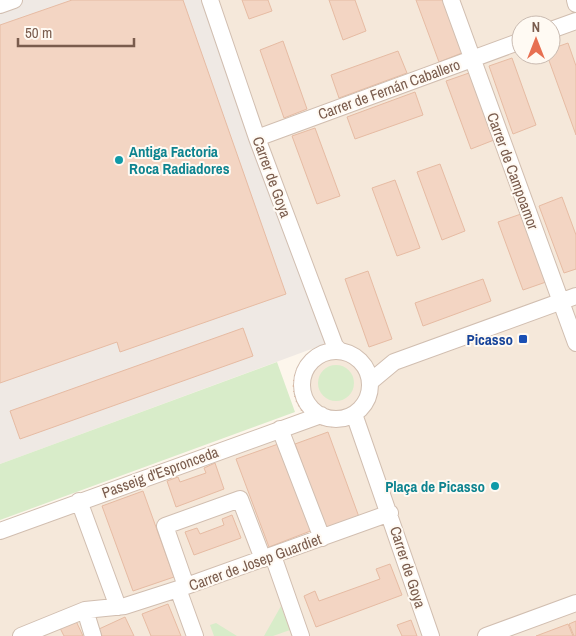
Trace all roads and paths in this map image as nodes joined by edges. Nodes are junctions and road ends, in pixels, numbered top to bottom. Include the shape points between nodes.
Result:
1 (14, 0) edge
2 (210, 0) edge
3 (451, 0) edge
4 (575, 0) edge
5 (576, 4) edge
6 (0, 5) edge
7 (576, 21) edge
8 (561, 26) edge
9 (511, 45) edge
10 (472, 59) junction
11 (256, 138) junction
12 (568, 299) edge
13 (576, 343) edge
14 (347, 352) junction
15 (394, 362) junction
16 (370, 382) junction
17 (354, 414) junction
18 (316, 417) junction
19 (280, 429) junction
20 (79, 501) junction
21 (390, 513) junction
22 (0, 531) edge
23 (322, 538) junction
24 (268, 558) junction
25 (182, 588) junction
26 (576, 603) edge
27 (118, 607) junction
28 (85, 610) junction
29 (21, 636) edge
30 (93, 636) edge
31 (195, 636) edge
32 (301, 636) edge
33 (431, 636) edge
34 (486, 636) edge

1 - 6 street
2 - 11 street, Carrer de Goya
3 - 10 street, Carrer de Campoamor
4 - 5 street
7 - 8 street
9 - 10 street, Carrer de Fernán Caballero
10 - 11 street, Carrer de Fernán Caballero
10 - 12 street, Carrer de Campoamor
11 - 14 street, Carrer de Goya
12 - 13 street, Carrer de Campoamor
12 - 15 street
14 - 15 street
14 - 16 street via 367,371
14 - 18 street via 328,351 317,356 304,371 303,395
14 - 18 path via 316,350 296,373 295,393 303,412
15 - 16 street
16 - 17 street via 368,397
17 - 18 street via 333,419
17 - 21 street, Carrer de Goya
18 - 19 street, Passeig d'Espronceda
19 - 20 street, Passeig d'Espronceda
19 - 23 street
20 - 22 street, Passeig d'Espronceda
20 - 27 street
21 - 23 street, Carrer de Josep Guardiet
21 - 33 street, Carrer de Goya
23 - 24 street, Carrer de Josep Guardiet
24 - 25 street, Carrer de Josep Guardiet
24 - 25 street via 240,499 165,526
24 - 32 street
25 - 27 street, Carrer de Josep Guardiet
25 - 31 street
26 - 34 street
27 - 28 street, Carrer de Josep Guardiet
28 - 29 street, Carrer de Josep Guardiet
28 - 30 street

